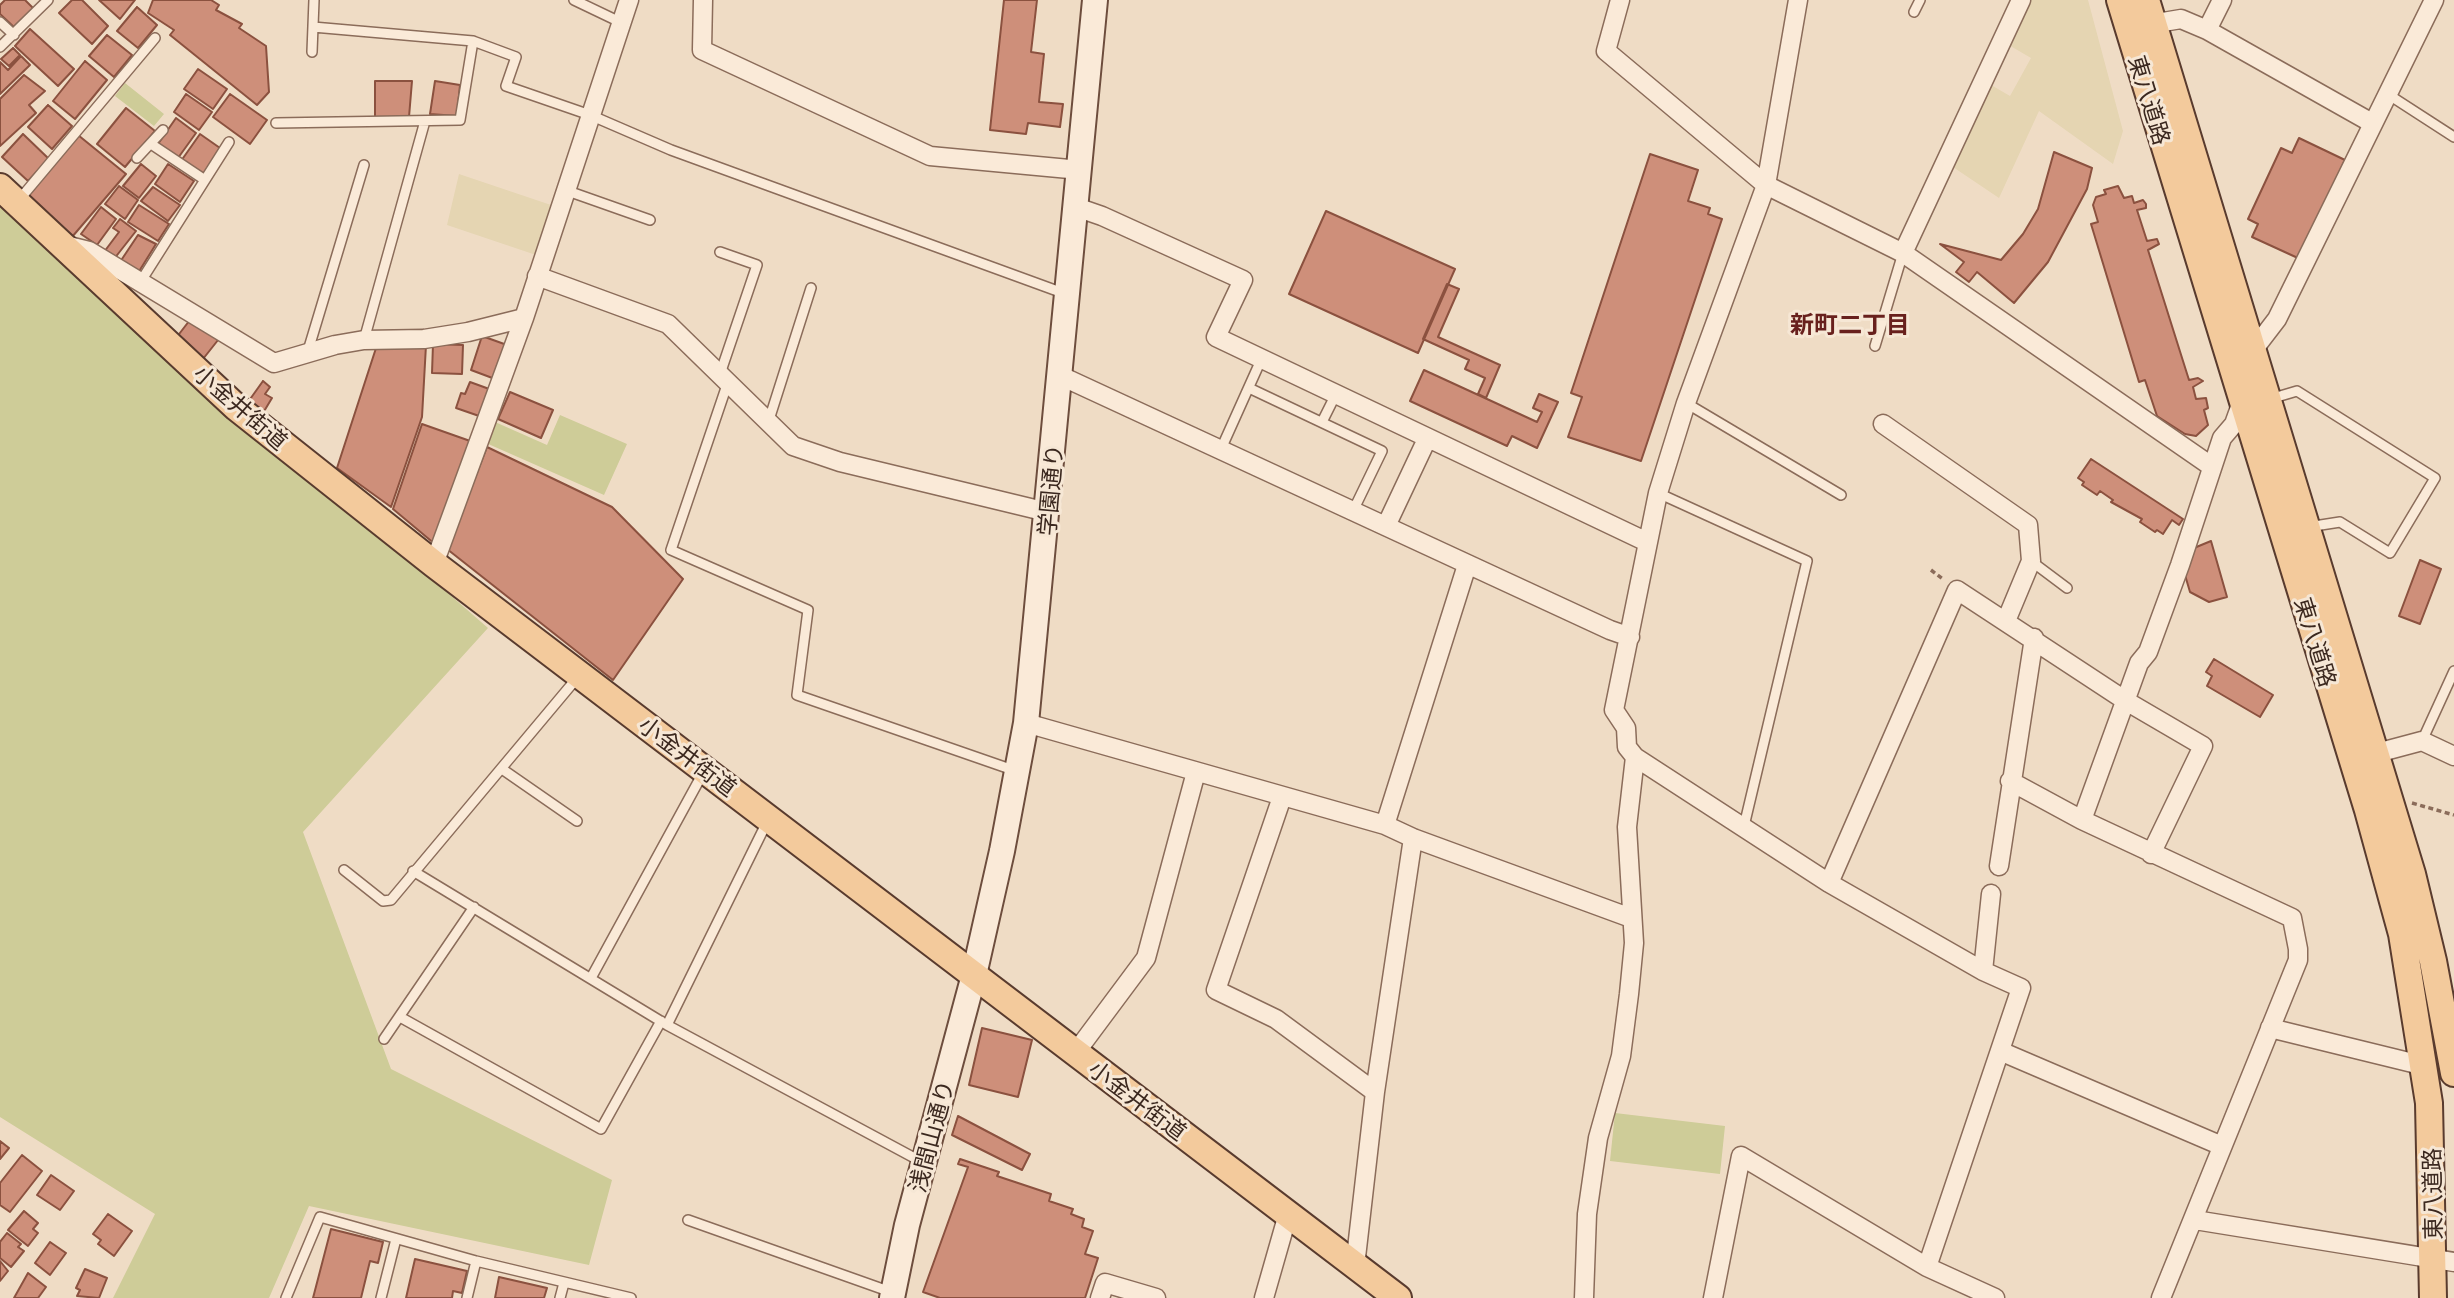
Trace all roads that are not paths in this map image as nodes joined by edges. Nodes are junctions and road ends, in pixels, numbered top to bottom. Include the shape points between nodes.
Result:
1 (48, 0) edge
2 (314, 0) edge
3 (574, 0) edge
4 (629, 0) edge
5 (703, 0) edge
6 (1095, 0) edge
7 (1620, 0) edge
8 (1797, 0) edge
9 (1920, 0) edge
10 (2021, 0) edge
11 (2120, 0) edge
12 (2222, 0) edge
13 (2434, 0) edge
14 (1914, 12) dead end
15 (2149, 12) edge
16 (0, 22) edge
17 (620, 22) junction
18 (313, 27) junction
19 (2207, 30) junction
20 (14, 35) junction
21 (155, 38) dead end
22 (473, 41) junction
23 (0, 47) edge
24 (312, 52) dead end
25 (2386, 93) junction
26 (590, 116) junction
27 (425, 121) junction
28 (276, 123) dead end
29 (2372, 123) junction
30 (163, 130) dead end
31 (2454, 137) edge
32 (229, 142) dead end
33 (150, 144) junction
34 (138, 159) dead end
35 (364, 165) dead end
36 (1080, 170) junction
37 (205, 180) junction
38 (1766, 185) junction
39 (565, 190) junction
40 (8, 195) edge
41 (1076, 207) junction
42 (650, 220) dead end
43 (61, 244) junction
44 (720, 252) dead end
45 (1903, 253) junction
46 (537, 276) junction
47 (141, 281) junction
48 (811, 289) dead end
49 (1068, 294) junction
50 (524, 318) junction
51 (364, 340) junction
52 (1875, 346) dead end
53 (2253, 349) junction
54 (307, 355) junction
55 (1261, 360) junction
56 (1061, 376) junction
57 (724, 378) junction
58 (1249, 388) junction
59 (1335, 396) junction
60 (2269, 400) junction
61 (2242, 401) junction
62 (1686, 402) junction
63 (1322, 422) junction
64 (768, 423) junction
65 (1883, 424) dead end
66 (1427, 439) junction
67 (1221, 449) junction
68 (2211, 466) junction
69 (1658, 493) junction
70 (1842, 495) dead end
71 (1353, 510) junction
72 (1047, 512) junction
73 (1386, 526) junction
74 (2308, 527) junction
75 (1647, 542) junction
76 (2031, 561) junction
77 (434, 565) junction
78 (1467, 565) junction
79 (2067, 588) dead end
80 (2006, 621) junction
81 (1630, 637) junction
82 (2034, 638) junction
83 (2454, 671) edge
84 (580, 674) junction
85 (2126, 701) junction
86 (1026, 723) junction
87 (2422, 741) junction
88 (2377, 753) junction
89 (2454, 756) edge
90 (1636, 757) junction
91 (705, 768) junction
92 (502, 769) junction
93 (1017, 772) junction
94 (1196, 772) junction
95 (2010, 781) junction
96 (1282, 797) junction
97 (768, 818) junction
98 (2082, 820) junction
99 (577, 821) dead end
100 (1385, 825) junction
101 (1744, 826) junction
102 (1413, 838) junction
103 (2151, 854) junction
104 (1999, 866) dead end
105 (344, 870) dead end
106 (413, 871) junction
107 (1829, 883) junction
108 (1992, 894) dead end
109 (474, 907) junction
110 (1631, 918) junction
111 (1983, 971) junction
112 (974, 975) junction
113 (591, 978) junction
114 (400, 1017) junction
115 (664, 1023) junction
116 (2270, 1028) junction
117 (384, 1039) dead end
118 (2000, 1051) junction
119 (1076, 1052) junction
120 (2425, 1066) junction
121 (2454, 1073) edge
122 (1375, 1092) junction
123 (2222, 1146) junction
124 (923, 1163) junction
125 (1288, 1214) junction
126 (688, 1220) dead end
127 (2195, 1220) junction
128 (396, 1239) junction
129 (2444, 1260) edge
130 (476, 1261) junction
131 (1355, 1266) junction
132 (1927, 1267) junction
133 (564, 1283) junction
134 (892, 1295) edge
135 (286, 1298) edge
136 (381, 1298) edge
137 (467, 1298) edge
138 (560, 1298) edge
139 (631, 1298) edge
140 (1100, 1298) edge
141 (1156, 1298) edge
142 (1264, 1298) edge
143 (1398, 1298) edge
144 (1584, 1298) edge
145 (1713, 1298) edge
146 (1995, 1298) edge
147 (2161, 1298) edge
148 (2433, 1298) edge

1 - 20 lane
2 - 18 lane
3 - 17 lane
4 - 17 street
5 - 36 street via 702,50 930,156
6 - 36 street, 学園通り
7 - 38 street via 1605,51
8 - 38 street
9 - 14 lane
10 - 45 street
11 - 61 main road, 東八道路
12 - 19 street
13 - 25 street
15 - 19 street
15 - 53 main road, 東八道路
16 - 20 lane
17 - 26 street
18 - 22 lane
18 - 24 lane
19 - 29 street
20 - 23 lane
21 - 40 lane
22 - 26 lane via 516,57 506,86
22 - 27 lane via 460,120
25 - 29 street
25 - 31 lane
26 - 39 street
26 - 49 lane via 671,150
27 - 28 lane
27 - 51 lane
29 - 53 street via 2277,319
30 - 33 lane
32 - 37 lane
33 - 34 lane
33 - 37 lane
35 - 54 lane
36 - 41 street, 学園通り
37 - 47 lane
38 - 45 street
38 - 62 street
39 - 42 lane
39 - 46 street
40 - 43 main road, 小金井街道
41 - 49 street, 学園通り
41 - 55 street via 1243,280 1216,337
43 - 47 street via 89,251
43 - 77 main road, 小金井街道 via 236,407
44 - 57 lane via 757,265
45 - 52 lane
45 - 68 street
46 - 50 street
46 - 57 street via 668,324
47 - 54 street via 274,363
48 - 64 lane
49 - 56 street, 学園通り
50 - 51 street via 424,339
50 - 77 street
51 - 54 street
53 - 60 main road, 東八道路
53 - 61 street
55 - 58 lane
55 - 59 street
56 - 67 street
56 - 72 street, 学園通り
57 - 64 street
57 - 93 lane via 671,550 808,610 797,695
58 - 63 lane
58 - 67 lane
59 - 63 lane
59 - 66 street
60 - 74 main road, 東八道路
60 - 74 lane via 2297,391 2435,478 2390,553 2340,522
61 - 68 street
61 - 120 main road, 東八道路 via 2368,810 2402,934
62 - 69 street
62 - 70 lane
63 - 71 lane via 1382,451
64 - 72 street via 793,446 839,462
65 - 76 street via 2028,525
66 - 73 street
66 - 75 street
67 - 71 street
68 - 85 street via 2175,577
69 - 75 street
69 - 101 lane via 1807,561
71 - 73 street
72 - 86 street, 学園通り
73 - 78 street
74 - 88 main road, 東八道路
75 - 81 street
76 - 79 lane
76 - 80 street
77 - 84 main road, 小金井街道
78 - 81 street
78 - 100 street
80 - 82 street
80 - 107 street via 1957,590
81 - 90 street via 1614,710 1626,727 1627,747
82 - 85 street
82 - 95 street
83 - 87 lane
84 - 91 main road, 小金井街道
84 - 92 lane
85 - 98 street
85 - 103 street via 2203,746
86 - 93 street, 学園通り
86 - 94 street
87 - 88 street
87 - 89 street
88 - 121 main road, 東八道路 via 2433,961
90 - 101 street
90 - 110 street via 1627,827
91 - 97 main road, 小金井街道
91 - 113 lane
92 - 99 lane
92 - 106 lane
93 - 112 street, 学園通り
94 - 96 street
94 - 119 street via 1146,958
95 - 98 street
95 - 104 street
96 - 100 street
96 - 122 street via 1216,990 1276,1019
97 - 112 main road, 小金井街道
97 - 115 lane
98 - 103 street
100 - 102 street
101 - 107 street
102 - 110 street
102 - 122 street
103 - 116 street via 2292,918 2298,960
105 - 106 lane via 383,901 391,900
106 - 109 lane
107 - 111 street
108 - 111 street
109 - 113 lane
109 - 114 lane
110 - 144 street via 1634,943 1629,994 1621,1056 1598,1138 1587,1214
111 - 118 street via 2021,988
112 - 119 main road, 小金井街道
112 - 124 street, 浅間山通り
113 - 115 lane
114 - 115 lane via 601,1129
114 - 117 lane
115 - 124 lane
116 - 120 street
116 - 123 street
118 - 123 street
118 - 132 street
119 - 125 main road, 小金井街道
120 - 129 main road, 東八道路
122 - 131 street
123 - 127 street
124 - 134 street, 浅間山通り
125 - 131 main road, 小金井街道
125 - 142 street
126 - 134 lane
127 - 129 street
127 - 147 street
128 - 130 lane
128 - 135 lane via 320,1217
128 - 136 lane
129 - 148 main road, 東八道路
130 - 133 lane
130 - 137 lane
131 - 143 main road, 小金井街道
132 - 145 street via 1741,1156
132 - 146 street
133 - 138 lane
133 - 139 lane
140 - 141 street via 1105,1283

